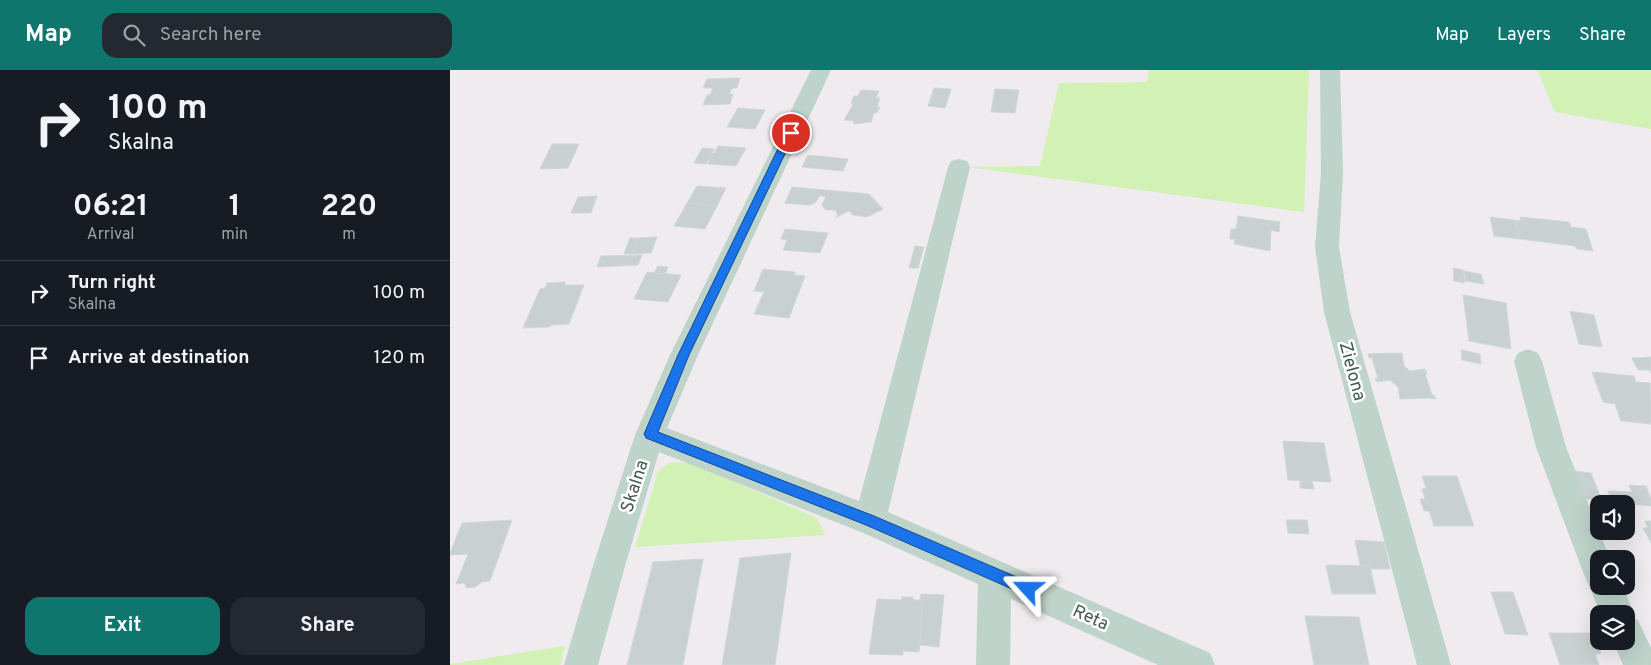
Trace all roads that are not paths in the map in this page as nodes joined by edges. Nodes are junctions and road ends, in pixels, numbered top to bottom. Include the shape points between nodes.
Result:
1 (821, 70) edge
2 (1330, 70) edge
3 (959, 167) dead end
4 (1528, 361) dead end
5 (650, 434) junction
6 (870, 520) junction
7 (1591, 550) edge
8 (995, 574) junction
9 (1634, 650) edge
10 (581, 665) edge
11 (993, 665) edge
12 (1198, 665) edge
13 (1434, 665) edge
14 (1641, 665) edge

1 - 5 street, Skalna via 684,355
2 - 13 street, Zielona via 1332,173 1327,247 1337,312
3 - 6 street
4 - 7 street via 1551,446
5 - 6 street, Reta
5 - 10 street, Skalna
6 - 8 street, Reta
8 - 11 street
8 - 12 street, Reta
9 - 14 street

